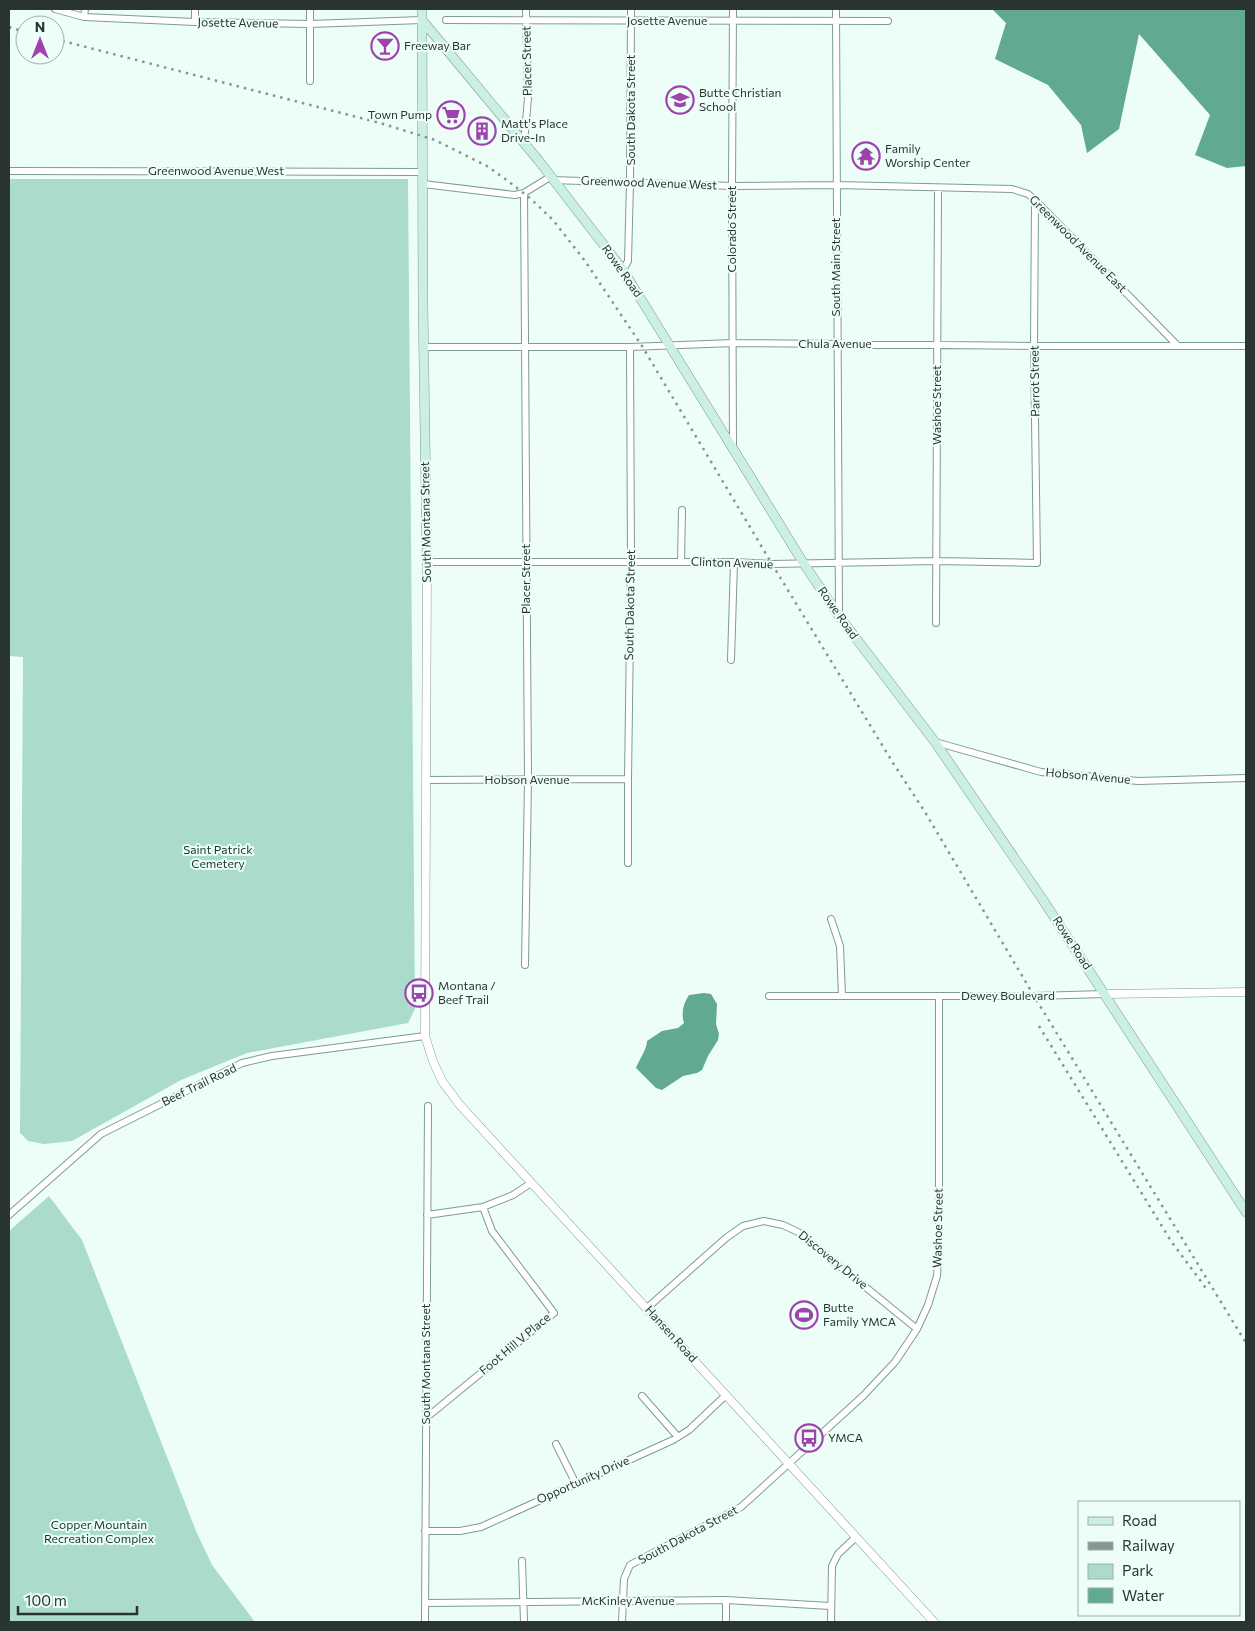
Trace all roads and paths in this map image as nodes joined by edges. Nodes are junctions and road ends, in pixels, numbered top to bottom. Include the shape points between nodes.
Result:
1 (55, 9) edge
2 (84, 9) edge
3 (196, 9) edge
4 (310, 9) edge
5 (422, 9) edge
6 (526, 9) edge
7 (631, 9) edge
8 (733, 9) edge
9 (836, 9) edge
10 (84, 17) junction
11 (422, 20) junction
12 (446, 20) dead end
13 (526, 20) junction
14 (733, 20) junction
15 (631, 21) junction
16 (195, 22) junction
17 (836, 22) junction
18 (888, 22) dead end
19 (310, 24) junction
20 (310, 80) dead end
21 (524, 144) junction
22 (9, 171) edge
23 (422, 172) junction
24 (551, 178) junction
25 (423, 184) junction
26 (630, 184) junction
27 (836, 185) junction
28 (732, 186) junction
29 (938, 188) junction
30 (524, 193) junction
31 (1035, 200) junction
32 (624, 270) junction
33 (733, 343) junction
34 (836, 344) junction
35 (936, 344) junction
36 (671, 345) junction
37 (1034, 346) junction
38 (1178, 346) junction
39 (1246, 346) edge
40 (423, 347) junction
41 (525, 347) junction
42 (630, 347) junction
43 (733, 450) junction
44 (682, 510) dead end
45 (937, 561) junction
46 (427, 562) junction
47 (526, 562) junction
48 (631, 562) junction
49 (681, 562) junction
50 (734, 562) junction
51 (839, 563) junction
52 (1037, 563) joint
53 (804, 564) junction
54 (839, 616) junction
55 (936, 623) dead end
56 (731, 660) dead end
57 (935, 742) junction
58 (1246, 778) edge
59 (628, 779) junction
60 (427, 780) junction
61 (528, 780) junction
62 (628, 863) dead end
63 (831, 920) dead end
64 (525, 965) dead end
65 (1246, 992) edge
66 (1105, 994) junction
67 (769, 996) dead end
68 (842, 996) junction
69 (938, 996) junction
70 (425, 1036) junction
71 (428, 1106) dead end
72 (531, 1183) junction
73 (483, 1207) junction
74 (1246, 1212) edge
75 (9, 1215) edge
76 (427, 1215) junction
77 (647, 1308) junction
78 (917, 1329) junction
79 (726, 1395) junction
80 (642, 1396) dead end
81 (426, 1418) junction
82 (678, 1437) junction
83 (556, 1444) dead end
84 (788, 1464) junction
85 (576, 1484) junction
86 (425, 1531) junction
87 (856, 1537) junction
88 (522, 1561) dead end
89 (622, 1600) junction
90 (726, 1600) junction
91 (524, 1602) junction
92 (425, 1603) junction
93 (830, 1606) junction
94 (425, 1622) edge
95 (524, 1622) edge
96 (622, 1622) edge
97 (726, 1622) edge
98 (831, 1622) edge
99 (934, 1622) edge

1 - 10 street, Josette Avenue
2 - 10 street
3 - 16 street
4 - 19 street
5 - 11 main road, South Montana Street
6 - 13 street, Placer Street
7 - 15 street, South Dakota Street
8 - 14 street, Colorado Street
9 - 17 street, South Main Street
10 - 16 street, Josette Avenue
11 - 19 street, Josette Avenue
11 - 21 main road, Rowe Road
11 - 23 main road, South Montana Street
12 - 13 street, Josette Avenue
13 - 15 street, Josette Avenue
13 - 21 street, Placer Street via 528,98
14 - 15 street, Josette Avenue
14 - 17 street, Josette Avenue
14 - 28 street, Colorado Street
15 - 26 street, South Dakota Street
16 - 19 street, Josette Avenue
17 - 18 street, Josette Avenue
17 - 27 street, South Main Street
19 - 20 street
21 - 24 main road, Rowe Road
22 - 23 street, Greenwood Avenue West
23 - 25 main road, South Montana Street
24 - 26 street, Greenwood Avenue West
24 - 30 street
24 - 32 main road, Rowe Road
25 - 30 street via 501,194
25 - 40 main road, South Montana Street
26 - 28 street, Greenwood Avenue West
26 - 32 street, South Dakota Street via 628,261
27 - 28 street, Greenwood Avenue West
27 - 29 street, Greenwood Avenue East
27 - 34 street, South Main Street
28 - 33 street, Colorado Street
29 - 31 street, Greenwood Avenue East via 1012,189
29 - 35 street, Washoe Street
30 - 41 street, Placer Street
31 - 37 street, Parrot Street
31 - 38 street, Greenwood Avenue East
32 - 36 main road, Rowe Road
33 - 34 street, Chula Avenue
33 - 36 street, Chula Avenue
33 - 43 street, Colorado Street
34 - 35 street, Chula Avenue
34 - 51 street, South Main Street
35 - 37 street, Chula Avenue
35 - 45 street, Washoe Street
36 - 42 street, Chula Avenue
36 - 43 main road, Rowe Road
37 - 38 street, Chula Avenue
37 - 52 street, Parrot Street
38 - 39 street, Chula Avenue
40 - 41 street, Chula Avenue
40 - 46 main road, South Montana Street
41 - 42 street, Chula Avenue
41 - 47 street, Placer Street
42 - 48 street, South Dakota Street
43 - 53 main road, Rowe Road
44 - 49 street
45 - 51 street, Clinton Avenue
45 - 52 street, Clinton Avenue
45 - 55 street, Washoe Street
46 - 47 street, Clinton Avenue
46 - 60 street, South Montana Street
47 - 48 street, Clinton Avenue
47 - 61 street, Placer Street
48 - 49 street, Clinton Avenue
48 - 59 street, South Dakota Street
49 - 50 street, Clinton Avenue
50 - 53 street, Clinton Avenue
50 - 56 street
51 - 53 street, Clinton Avenue
51 - 54 street, South Main Street
53 - 54 main road, Rowe Road
54 - 57 main road, Rowe Road
57 - 58 street, Hobson Avenue via 1041,772 1138,781
57 - 66 main road, Rowe Road
59 - 61 street, Hobson Avenue
59 - 62 street, South Dakota Street
60 - 61 street, Hobson Avenue
60 - 70 street, South Montana Street
61 - 64 street, Placer Street
63 - 68 street via 840,946
65 - 66 street, Dewey Boulevard
66 - 69 street, Dewey Boulevard
66 - 74 main road, Rowe Road
67 - 68 street, Dewey Boulevard
68 - 69 street, Dewey Boulevard
69 - 78 street, Washoe Street via 940,1246 937,1276
70 - 72 street, Hansen Road via 442,1081
70 - 75 street, Beef Trail Road via 272,1056 242,1064 101,1134
71 - 76 street, South Montana Street
72 - 73 street via 513,1195
72 - 77 street, Hansen Road
73 - 76 street
73 - 81 street, Foot Hill V Place via 492,1231 554,1313
76 - 81 street, South Montana Street
77 - 78 street, Discovery Drive via 726,1238 743,1226 764,1221 798,1232
77 - 79 street, Hansen Road
78 - 84 street, Washoe Street via 890,1368
79 - 82 street, Opportunity Drive
79 - 84 street, Hansen Road
80 - 82 street
81 - 86 street, South Montana Street
82 - 85 street, Opportunity Drive
83 - 85 street
84 - 87 street, Hansen Road
84 - 89 street, South Dakota Street via 741,1507 630,1565 624,1579
85 - 86 street, Opportunity Drive via 481,1526
86 - 92 street, South Montana Street
87 - 93 street via 838,1554 832,1566
87 - 99 street, Hansen Road
88 - 91 street
89 - 90 street, McKinley Avenue
89 - 91 street, McKinley Avenue
89 - 96 street, South Dakota Street
90 - 93 street, McKinley Avenue
90 - 97 street
91 - 92 street, McKinley Avenue
91 - 95 street
92 - 94 street, South Montana Street
93 - 98 street

